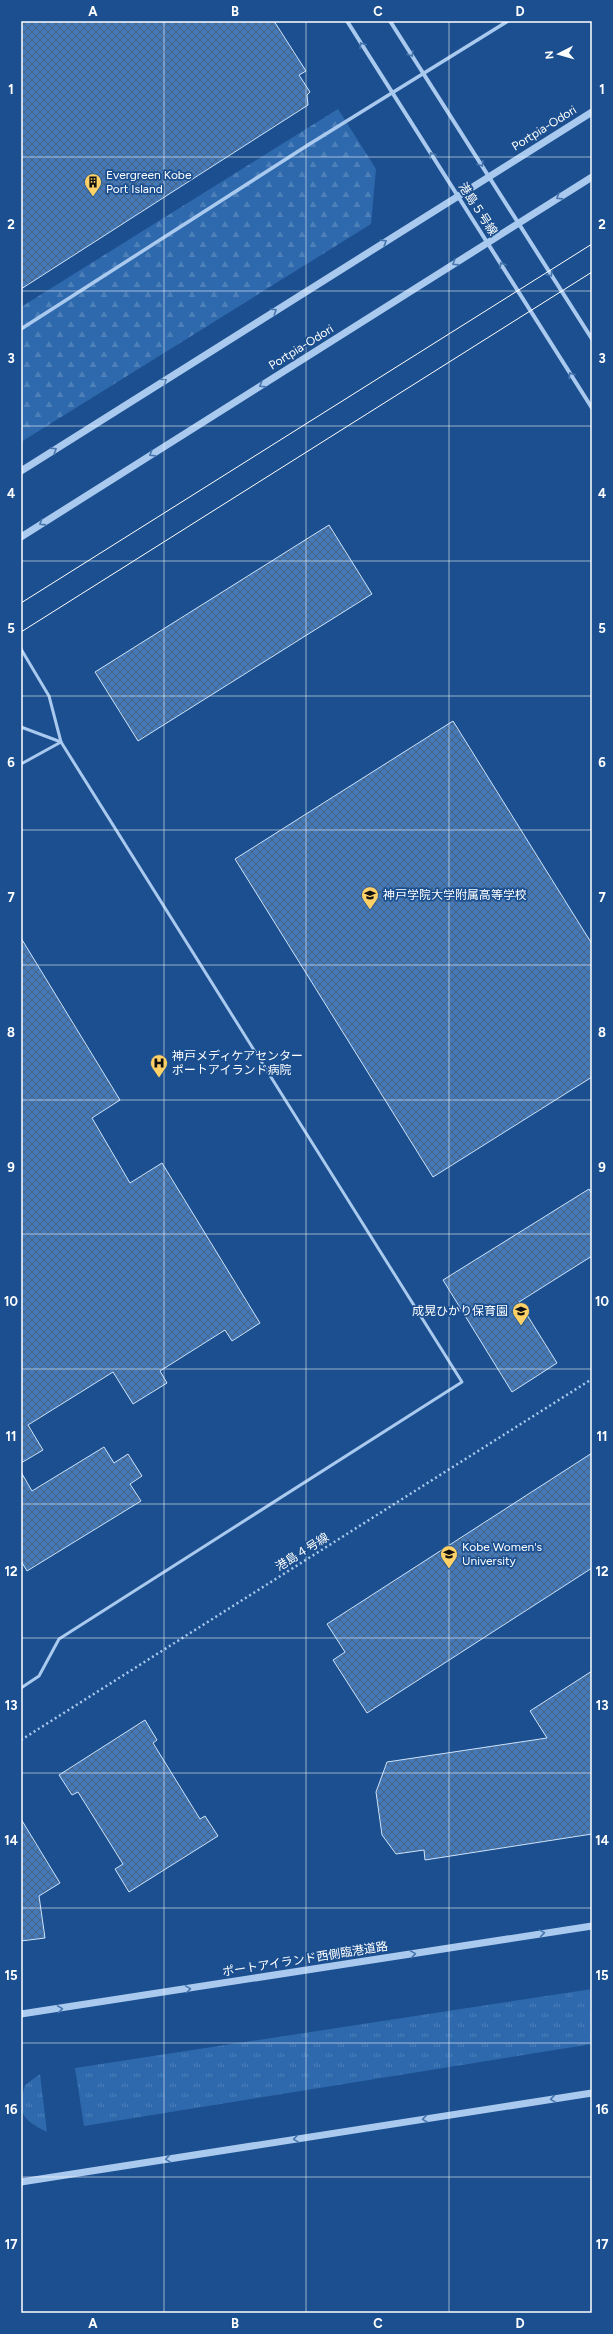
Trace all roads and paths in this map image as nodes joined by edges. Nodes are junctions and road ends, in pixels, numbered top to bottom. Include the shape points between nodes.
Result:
1 (347, 21) edge
2 (390, 21) edge
3 (508, 21) edge
4 (592, 112) edge
5 (488, 176) junction
6 (592, 176) edge
7 (457, 196) junction
8 (518, 223) junction
9 (488, 242) junction
10 (21, 329) edge
11 (592, 339) edge
12 (592, 408) edge
13 (21, 471) edge
14 (21, 537) edge
15 (21, 650) edge
16 (21, 728) edge
17 (61, 742) junction
18 (21, 764) edge
19 (592, 1379) edge
20 (21, 1688) edge
21 (21, 1740) edge
22 (592, 1926) edge
23 (21, 2014) edge
24 (592, 2093) edge
25 (21, 2182) edge

7 -> 1 street, 港島５号線
2 -> 5 street
3 - 10 street, bridge via 308,145
4 - 5 street, Portpia-Odori
5 - 7 street, Portpia-Odori
5 - 8 street
6 -> 8 street, Portpia-Odori
7 - 9 street, 港島５号線
13 -> 7 street, Portpia-Odori
8 - 9 street, Portpia-Odori
8 -> 11 street
12 -> 9 street, 港島５号線
9 -> 14 street, Portpia-Odori
15 - 17 lane via 49,696
16 - 17 lane
17 - 18 lane
17 - 20 lane via 462,1382 60,1639 39,1676
19 - 21 path, 港島４号線
23 -> 22 street, ポートアイランド西側臨港道路
24 -> 25 street

